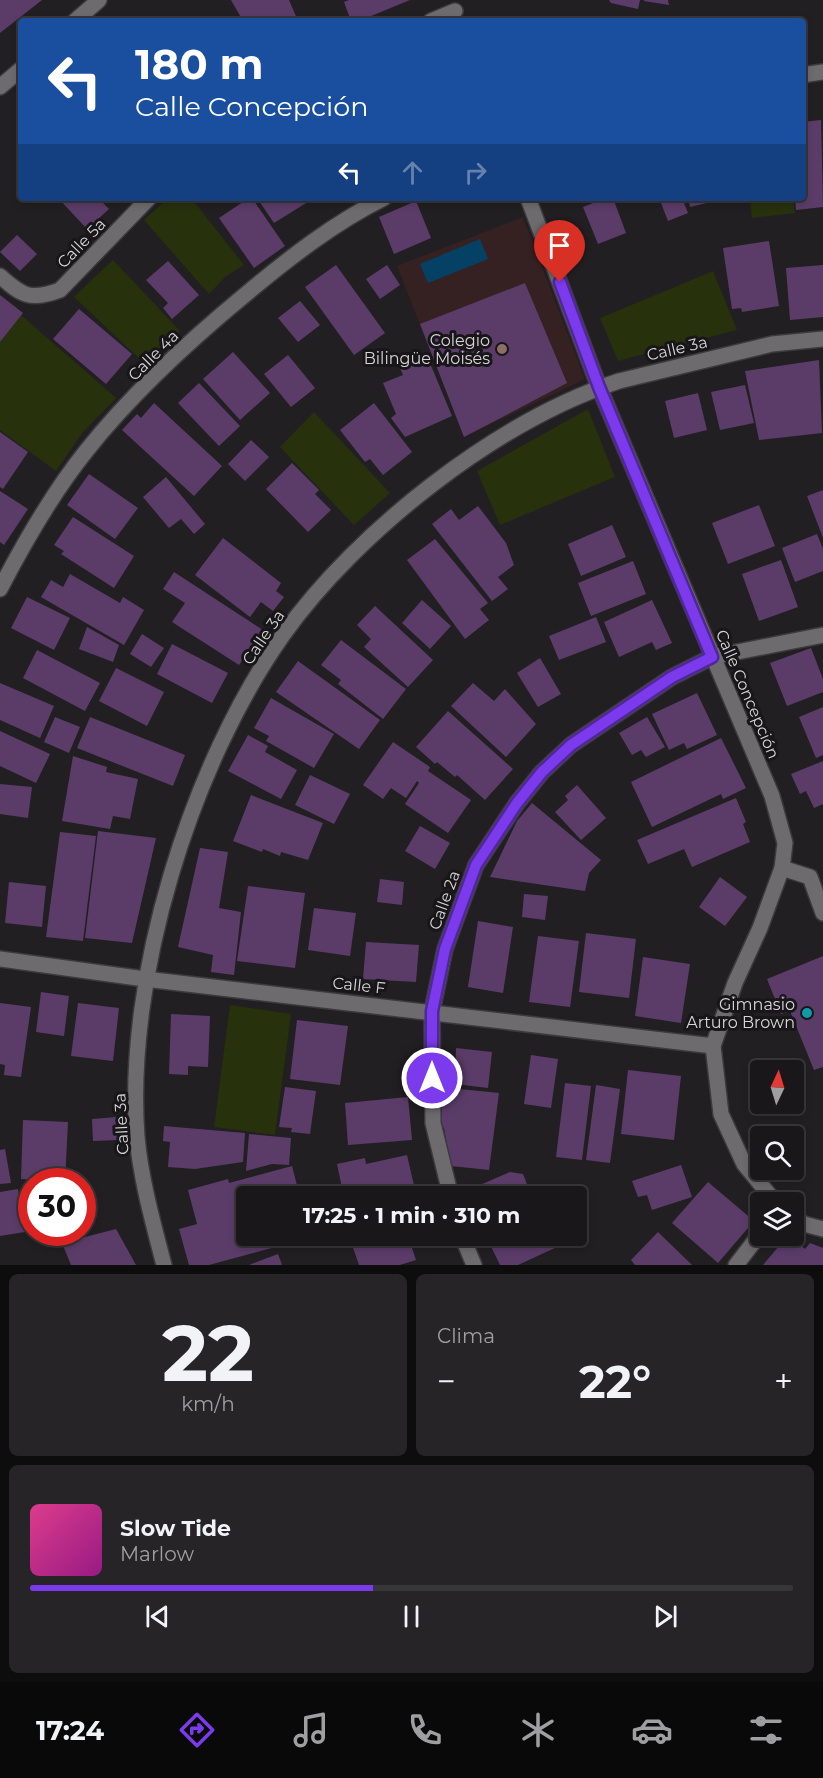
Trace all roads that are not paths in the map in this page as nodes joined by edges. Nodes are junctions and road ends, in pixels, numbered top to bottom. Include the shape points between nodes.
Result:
1 (99, 0) edge
2 (455, 11) edge
3 (78, 18) edge
4 (438, 18) edge
5 (18, 72) edge
6 (823, 72) edge
7 (806, 74) edge
8 (0, 87) edge
9 (146, 201) edge
10 (379, 201) edge
11 (529, 201) edge
12 (0, 276) edge
13 (823, 339) edge
14 (599, 387) junction
15 (0, 589) edge
16 (823, 635) edge
17 (712, 657) junction
18 (782, 868) junction
19 (823, 913) edge
20 (0, 959) edge
21 (145, 979) junction
22 (432, 1011) junction
23 (713, 1046) junction
24 (448, 1186) edge
25 (767, 1192) edge
26 (804, 1224) edge
27 (823, 1229) edge
28 (466, 1246) edge
29 (751, 1246) edge
30 (164, 1265) edge
31 (474, 1265) edge
32 (736, 1265) edge

1 - 3 street
2 - 4 street
5 - 8 street
6 - 7 street
9 - 12 street, Calle 5a via 60,290 28,296
10 - 15 street, Calle 4a via 320,236 275,270 156,375 87,450 49,503
11 - 14 street, Calle Concepción
13 - 14 street, Calle 3a via 772,344
14 - 17 street, Calle Concepción
14 - 21 street, Calle 3a via 517,428 401,509 352,553 283,635 242,703 206,779 171,877
16 - 17 street, Calle 2a
17 - 18 street, Calle Concepción via 772,796 785,843
17 - 22 street, Calle 2a via 672,677 571,745 517,803 476,865 445,949
18 - 19 street via 810,878
18 - 23 street, Calle Concepción
20 - 21 street, Calle F
21 - 22 street, Calle F
21 - 30 street, Calle 3a via 137,1052 138,1137 148,1205
22 - 23 street, Calle F
22 - 24 street, Calle 2a via 433,1123
23 - 25 street, Calle Concepción via 721,1114 744,1164
26 - 27 street
28 - 31 street
29 - 32 street

